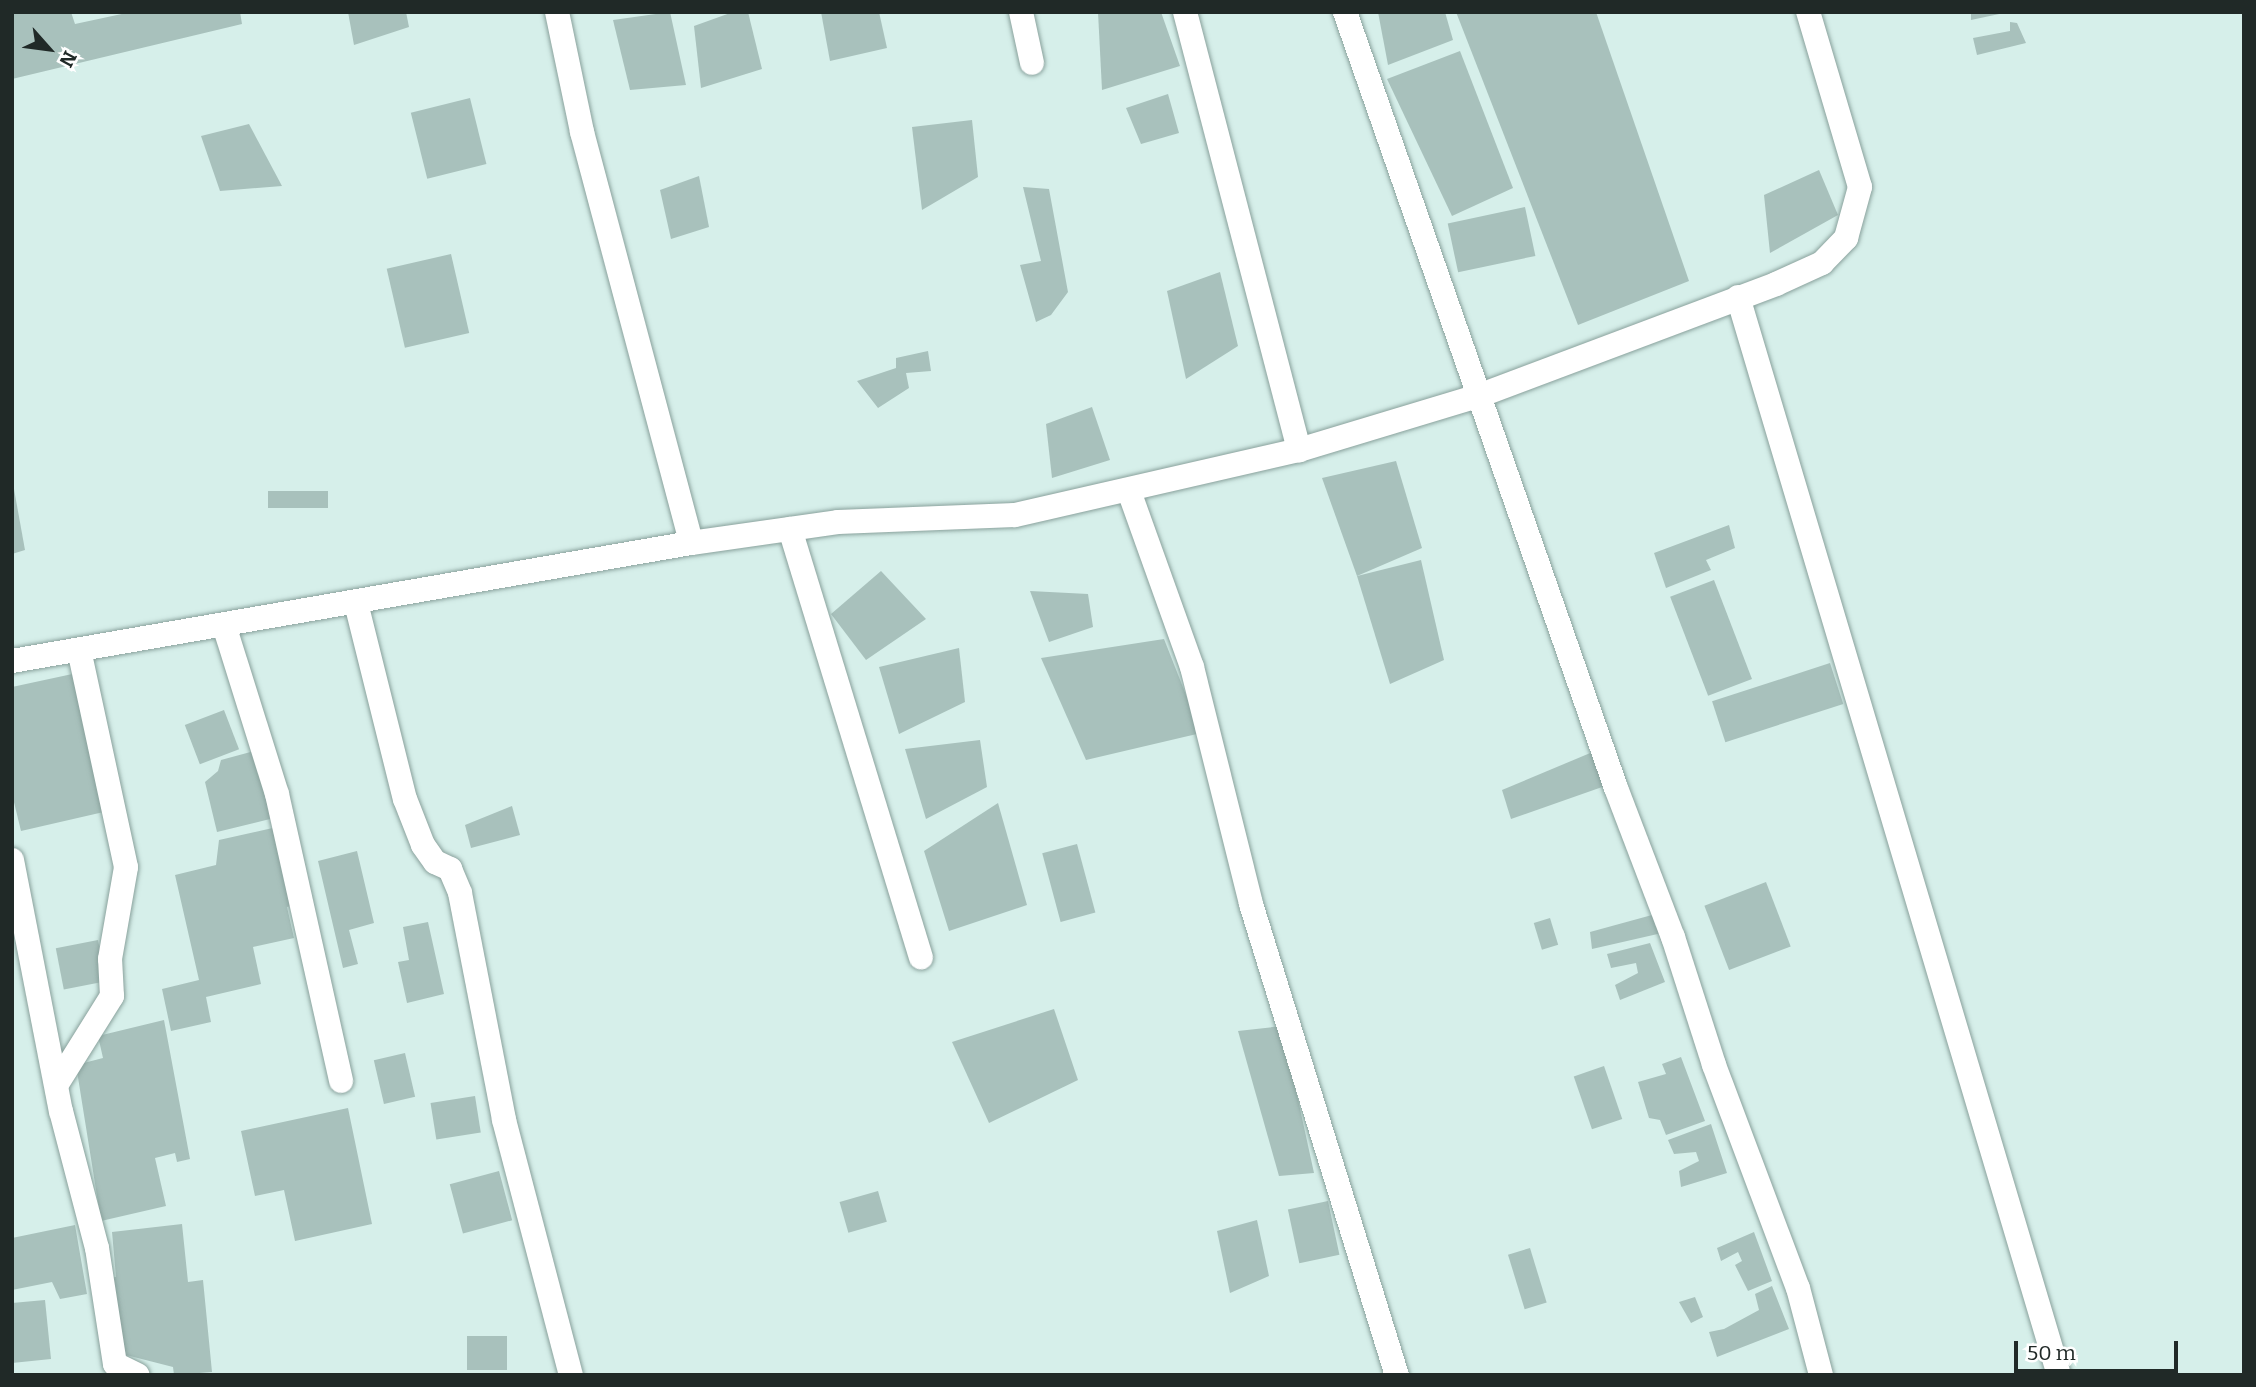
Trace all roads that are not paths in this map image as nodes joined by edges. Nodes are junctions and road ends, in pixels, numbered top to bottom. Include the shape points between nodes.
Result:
1 (557, 12) edge
2 (1021, 12) edge
3 (1185, 12) edge
4 (1345, 12) edge
5 (1808, 12) edge
6 (1032, 63) dead end
7 (1738, 297) junction
8 (1481, 395) junction
9 (1299, 450) junction
10 (1129, 491) junction
11 (790, 529) junction
12 (691, 543) junction
13 (356, 603) junction
14 (224, 625) junction
15 (79, 650) junction
16 (12, 661) edge
17 (12, 860) edge
18 (921, 957) dead end
19 (341, 1081) dead end
20 (57, 1084) junction
21 (138, 1375) edge
22 (571, 1375) edge
23 (1397, 1375) edge
24 (1821, 1375) edge
25 (2059, 1375) edge

1 - 12 street via 582,132
2 - 6 street
3 - 9 street
4 - 8 street
5 - 7 street via 1860,187 1854,214 1846,238 1822,263
7 - 8 street
7 - 25 street
8 - 9 street
8 - 24 street via 1714,1065 1798,1288
9 - 10 street
10 - 11 street via 1014,515 838,522
10 - 23 street via 1192,667 1251,904
11 - 12 street
11 - 18 street
12 - 13 street
13 - 14 street
13 - 22 street via 405,799 423,845 435,862 450,869 460,893 504,1120
14 - 15 street
14 - 19 street via 277,794
15 - 16 street
15 - 20 street via 126,867 110,960 112,996
17 - 20 street
20 - 21 street via 92,1222 115,1364

